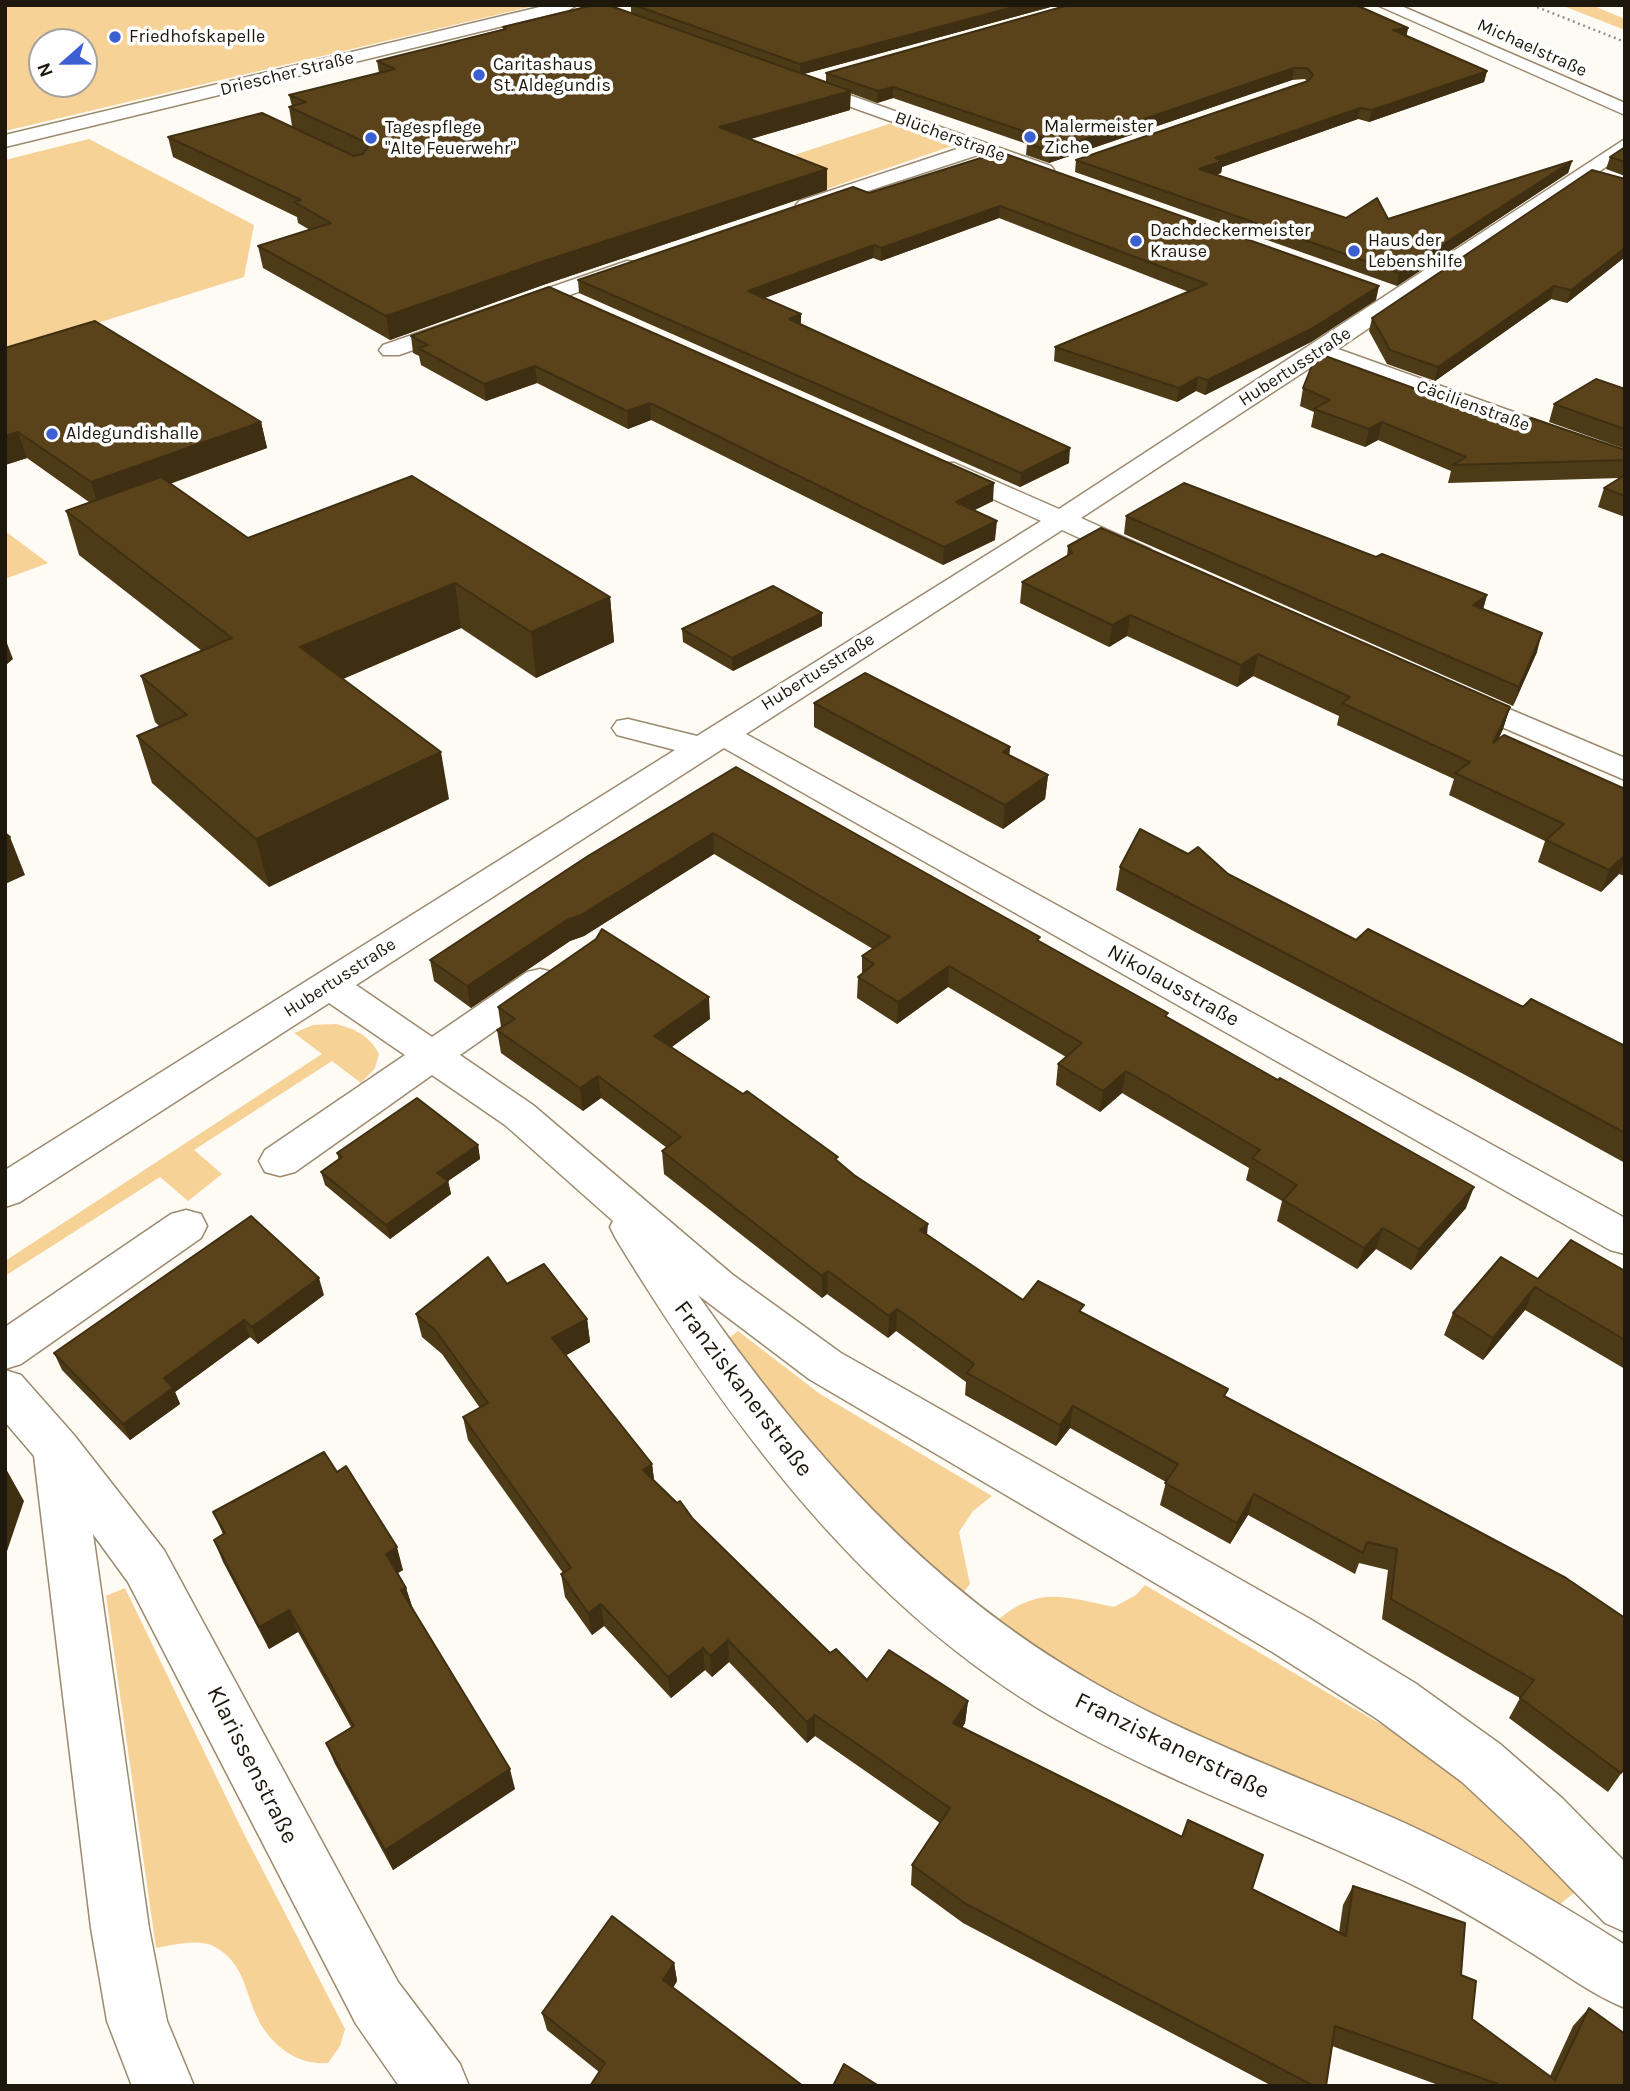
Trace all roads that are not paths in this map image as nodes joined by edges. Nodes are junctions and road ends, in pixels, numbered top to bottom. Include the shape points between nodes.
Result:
1 (569, 5) edge
2 (1385, 5) edge
3 (826, 76) edge
4 (204, 94) junction
5 (231, 107) dead end
6 (1625, 110) edge
7 (5, 141) edge
8 (1625, 145) edge
9 (980, 148) junction
10 (1058, 172) edge
11 (782, 213) edge
12 (645, 261) edge
13 (552, 292) junction
14 (590, 309) edge
15 (391, 350) dead end
16 (1320, 351) junction
17 (920, 457) edge
18 (1625, 461) edge
19 (1060, 520) junction
20 (1161, 564) edge
21 (1437, 687) edge
22 (628, 728) dead end
23 (711, 740) junction
24 (1625, 770) edge
25 (573, 958) edge
26 (330, 985) junction
27 (433, 1055) junction
28 (280, 1161) dead end
29 (5, 1191) edge
30 (611, 1192) junction
31 (186, 1226) dead end
32 (1625, 1238) edge
33 (5, 1351) edge
34 (5, 1389) edge
35 (57, 1449) junction
36 (1625, 1903) edge
37 (1625, 1979) edge
38 (163, 2086) edge
39 (438, 2086) edge

1 - 4 street, Driescher Straße
2 - 6 street, Michaelstraße
3 - 9 street, Blücherstraße via 794,81
4 - 5 street
4 - 7 street, Driescher Straße
8 - 16 street, Hubertusstraße via 1599,176 1385,293
9 - 10 street, Blücherstraße
9 - 11 street
12 - 13 street
13 - 14 street
13 - 15 street
16 - 18 street, Cäcilienstraße
16 - 19 street, Hubertusstraße
17 - 19 street
19 - 20 street
19 - 23 street, Hubertusstraße
21 - 24 street
22 - 23 street, Nikolausstraße
23 - 26 street, Hubertusstraße
23 - 32 street, Nikolausstraße
25 - 27 street
26 - 27 street, Franziskanerstraße
26 - 29 street, Hubertusstraße
27 - 28 street
27 - 30 street, Franziskanerstraße via 519,1115
30 - 36 street, Franziskanerstraße via 718,1287 825,1366 1396,1700 1491,1772
30 - 37 street, Franziskanerstraße via 687,1318 752,1411 841,1515 921,1594 1018,1664 1105,1717 1432,1864 1529,1916
31 - 33 street
34 - 35 street, Klarissenstraße
35 - 38 street via 120,1928 137,2021
35 - 39 street, Klarissenstraße via 146,1566 377,2003

